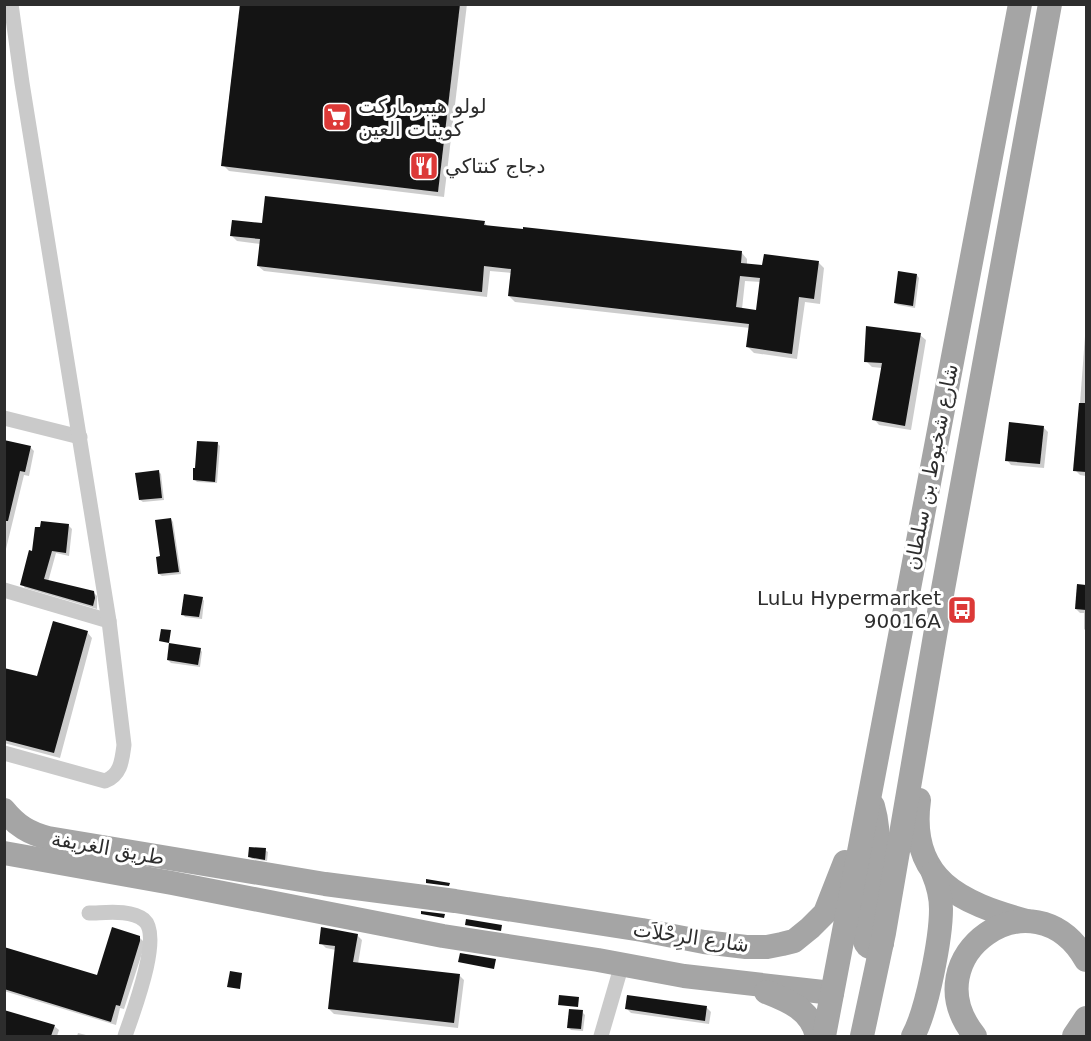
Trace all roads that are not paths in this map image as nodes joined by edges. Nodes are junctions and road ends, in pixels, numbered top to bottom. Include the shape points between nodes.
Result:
1 (11, 4) edge
2 (1020, 4) edge
3 (1050, 4) edge
4 (4, 418) edge
5 (80, 436) junction
6 (943, 589) junction
7 (4, 590) edge
8 (109, 621) junction
9 (4, 753) edge
10 (869, 792) junction
11 (4, 810) edge
12 (4, 854) edge
13 (933, 871) junction
14 (455, 901) joint
15 (88, 914) dead end
16 (1027, 921) junction
17 (642, 930) junction
18 (882, 943) junction
19 (1079, 944) edge
20 (501, 945) joint
21 (1086, 960) edge
22 (629, 965) junction
23 (741, 983) junction
24 (832, 993) junction
25 (125, 1036) edge
26 (601, 1036) edge
27 (817, 1036) edge
28 (824, 1036) edge
29 (862, 1036) edge
30 (914, 1036) edge
31 (975, 1036) edge

1 - 5 street
2 - 10 main road, شارع شخبوط بن سلطان
3 - 6 main road, شارع شخبوط بن سلطان
4 - 5 street
5 - 8 street
6 - 13 main road via 949,604 949,626 916,819 920,845
6 - 18 main road, شارع شخبوط بن سلطان
7 - 8 street
8 - 9 street via 124,745 117,773 105,781
10 - 17 main road, شارع الرِحْلاَت via 825,913 794,941 746,947
10 - 18 main road via 879,846 864,939 872,948
10 - 24 main road, شارع شخبوط بن سلطان
11 - 14 main road, طريق الغريفة via 24,829 48,838 325,884
12 - 20 main road, طريق الغريفة
13 - 16 main road via 947,887 977,905
13 - 30 main road via 940,897 939,934
14 - 17 main road, شارع الرِحْلاَت
15 - 25 street via 132,915 145,921 151,933 141,988
16 - 19 main road via 1051,926
16 - 31 main road via 1007,923 989,931 978,939 963,961 957,1000
17 - 22 main road
18 - 29 main road, شارع شخبوط بن سلطان
19 - 21 main road
20 - 22 main road, شارع الرِحْلاَت
22 - 23 main road, شارع الرِحْلاَت
22 - 26 street
23 - 24 main road, شارع الرِحْلاَت
23 - 27 main road via 784,999 804,1012
24 - 28 main road, شارع شخبوط بن سلطان

